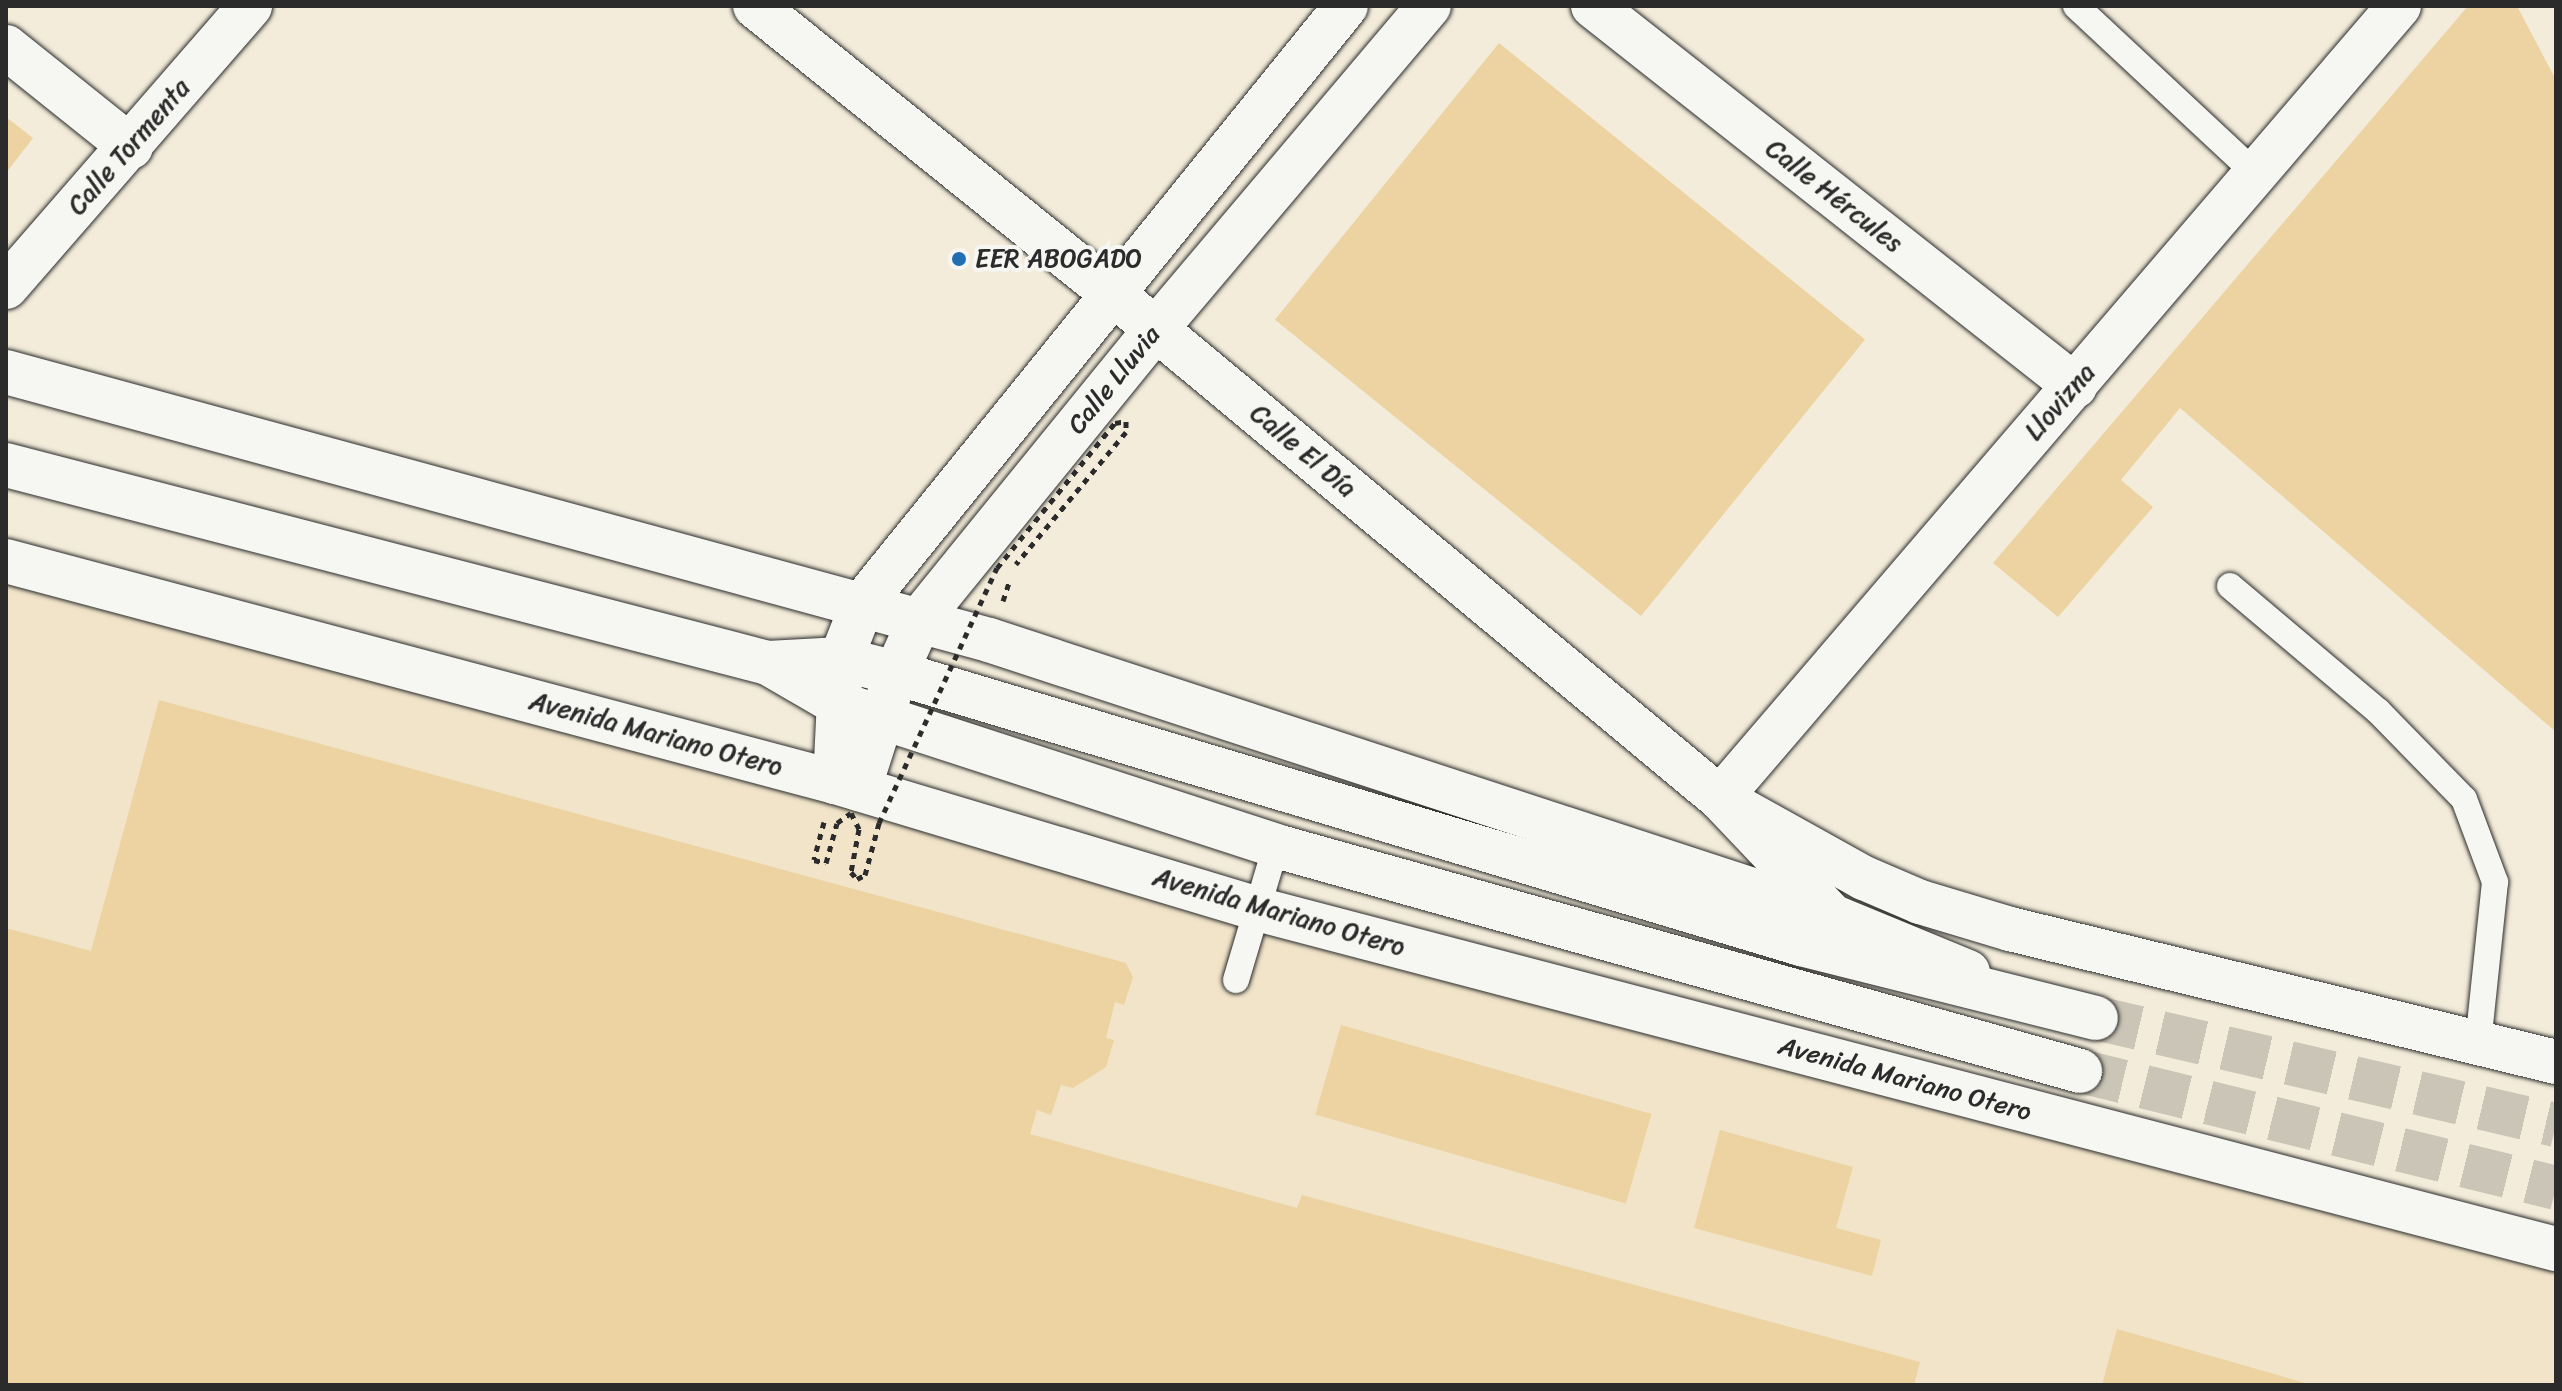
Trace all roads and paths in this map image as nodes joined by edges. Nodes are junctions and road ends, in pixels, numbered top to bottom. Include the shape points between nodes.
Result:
1 (250, 6) edge
2 (755, 6) edge
3 (1346, 6) edge
4 (1429, 6) edge
5 (1593, 6) edge
6 (2076, 6) edge
7 (2399, 6) edge
8 (6, 47) edge
9 (131, 147) junction
10 (2256, 174) junction
11 (6, 287) edge
12 (1111, 293) junction
13 (1156, 329) junction
14 (6, 372) edge
15 (2075, 386) junction
16 (6, 465) edge
17 (6, 561) edge
18 (1016, 564) dead end
19 (2230, 586) dead end
20 (863, 603) junction
21 (920, 619) junction
22 (841, 659) junction
23 (768, 663) junction
24 (896, 673) junction
25 (837, 703) junction
26 (882, 718) junction
27 (847, 786) junction
28 (1720, 798) junction
29 (1276, 846) junction
30 (826, 863) dead end
31 (1257, 909) junction
32 (1832, 916) junction
33 (1236, 980) dead end
34 (2478, 1043) junction
35 (2556, 1062) edge
36 (2080, 1071) tunnel mouth
37 (2556, 1249) edge

1 - 9 main road, Calle Tormenta
2 - 12 main road, Calle El Día
3 - 12 main road
4 - 13 main road, Calle Lluvia
5 - 15 main road, Calle Hércules
6 - 10 lane
7 - 10 main road, Llovizna
8 - 9 main road
9 - 11 main road, Calle Tormenta
10 - 15 main road, Llovizna
12 - 13 main road, Calle El Día
12 - 20 main road
13 - 21 main road, Calle Lluvia
13 - 28 main road, Calle El Día
14 - 20 main road, Avenida Mariano Otero
15 - 28 main road, Llovizna
16 - 23 main road, Avenida Mariano Otero
17 - 27 main road, Avenida Mariano Otero
18 - 30 path, bridge via 1126,432 1126,421 1115,423 997,568 879,823 865,875 857,879 851,872 859,829 851,813 837,823
19 - 34 lane via 2378,711 2464,799 2495,882
20 - 21 main road, Avenida Mariano Otero
20 - 22 main road
21 - 24 main road, Calle Lluvia
21 - 32 main road, Avenida Mariano Otero
22 - 23 main road, Avenida Mariano Otero
22 - 24 main road, Avenida Mariano Otero
22 - 25 main road
23 - 25 main road, Avenida Mariano Otero
24 - 26 main road, Calle Lluvia
24 - 32 main road, Avenida Mariano Otero via 1801,944 2076,1013
25 - 26 main road, Avenida Mariano Otero
25 - 27 main road
26 - 27 main road, Calle Lluvia
26 - 29 main road, Avenida Mariano Otero
27 - 31 main road, Avenida Mariano Otero
28 - 32 main road, Calle El Día
28 - 34 main road via 1864,878 1920,902 2010,929
29 - 31 lane
29 - 36 main road, Avenida Mariano Otero
31 - 33 lane
31 - 37 main road, Avenida Mariano Otero
34 - 35 main road

